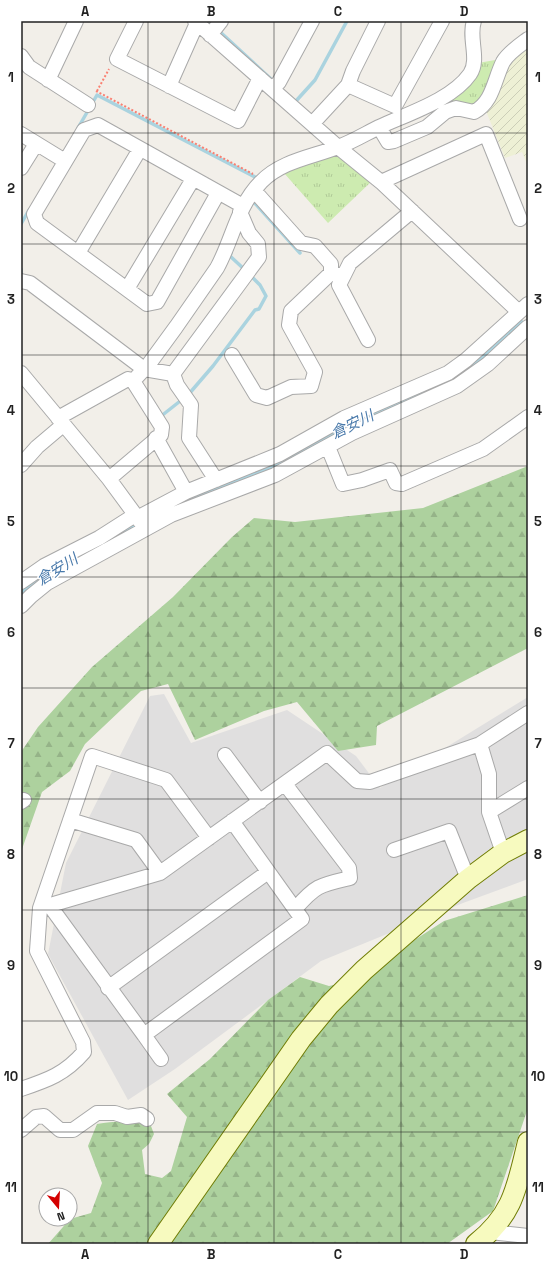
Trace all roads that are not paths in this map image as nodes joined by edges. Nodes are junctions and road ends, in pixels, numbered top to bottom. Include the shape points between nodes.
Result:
1 (76, 21) edge
2 (136, 21) edge
3 (312, 21) edge
4 (378, 21) edge
5 (442, 21) edge
6 (474, 21) edge
7 (196, 22) edge
8 (216, 28) edge
9 (528, 39) edge
10 (21, 56) edge
11 (260, 78) junction
12 (48, 80) junction
13 (276, 85) junction
14 (348, 85) junction
15 (169, 86) junction
16 (88, 106) dead end
17 (395, 106) junction
18 (411, 112) junction
19 (315, 121) junction
20 (379, 127) junction
21 (21, 134) edge
22 (36, 144) junction
23 (338, 147) junction
24 (140, 149) junction
25 (65, 161) junction
26 (21, 168) edge
27 (193, 179) junction
28 (381, 182) junction
29 (218, 194) junction
30 (259, 196) dead end
31 (412, 211) junction
32 (242, 213) junction
33 (520, 219) dead end
34 (78, 253) junction
35 (337, 274) junction
36 (21, 281) edge
37 (127, 289) junction
38 (521, 310) edge
39 (527, 329) edge
40 (368, 340) dead end
41 (232, 355) dead end
42 (142, 368) junction
43 (21, 373) edge
44 (173, 374) junction
45 (133, 381) junction
46 (528, 417) edge
47 (60, 425) junction
48 (156, 438) junction
49 (328, 447) junction
50 (22, 463) edge
51 (109, 479) junction
52 (216, 480) junction
53 (186, 492) junction
54 (172, 507) junction
55 (136, 516) junction
56 (145, 530) junction
57 (21, 582) edge
58 (21, 606) edge
59 (528, 713) edge
60 (480, 744) junction
61 (225, 755) dead end
62 (285, 784) junction
63 (528, 788) edge
64 (260, 802) junction
65 (489, 812) junction
66 (70, 820) junction
67 (232, 821) junction
68 (209, 838) junction
69 (528, 840) edge
70 (394, 850) dead end
71 (503, 853) junction
72 (268, 872) junction
73 (160, 873) junction
74 (468, 879) junction
75 (45, 907) junction
76 (296, 908) junction
77 (108, 988) junction
78 (144, 1035) junction
79 (161, 1059) dead end
80 (21, 1089) edge
81 (147, 1119) dead end
82 (21, 1130) edge
83 (528, 1142) edge
84 (528, 1236) edge
85 (485, 1239) edge
86 (158, 1244) edge

1 - 12 street
2 - 15 street via 117,59
3 - 13 street
4 - 14 street
5 - 17 street
6 - 18 street via 471,29 474,64 470,74 452,91
7 - 8 street
7 - 15 street
8 - 11 street
9 - 20 street via 504,61 483,108 474,112 456,108 445,112 427,127 394,141 388,142
10 - 12 street via 29,67
11 - 13 street
11 - 15 street via 238,121
12 - 16 street
13 - 19 street
14 - 17 street
14 - 19 street
17 - 18 street
18 - 20 street
19 - 23 street
20 - 23 street
21 - 22 street
22 - 25 street
22 - 26 street
23 - 28 street
23 - 32 street via 292,162 275,171 264,179
24 - 25 street via 98,125 84,130
24 - 27 street
24 - 34 street
25 - 34 street via 34,214 37,223
27 - 29 street
27 - 37 street
28 - 31 street
28 - 33 street via 486,134
29 - 32 street
29 - 37 street via 157,302 147,304
30 - 35 street via 301,243 315,246
31 - 35 street
31 - 38 street
32 - 42 street via 235,222 217,268 176,327
32 - 44 street via 249,233 258,244 259,257
34 - 37 street
35 - 40 street via 339,285
35 - 41 street via 291,311 289,324 315,372 311,386 291,387 267,398 256,395
36 - 42 street via 30,282
38 - 39 street
38 - 52 street via 448,373 344,418 262,462
39 - 49 street via 488,364 457,386 352,433
42 - 44 street
42 - 45 street
43 - 47 street
44 - 52 street via 177,385 192,405 189,438
45 - 47 street via 128,379
45 - 48 street via 162,427 161,435
46 - 49 street via 483,449 402,484 396,483 390,470 343,484
47 - 50 street
47 - 51 street
48 - 51 street
48 - 53 street
49 - 54 street via 275,475
51 - 55 street
52 - 53 street
53 - 54 street
54 - 55 street
54 - 56 street
55 - 56 street
55 - 57 street via 44,566
56 - 58 street via 47,583
59 - 60 street
60 - 62 street via 370,782 356,781 327,753
60 - 65 street via 490,774
61 - 64 street
62 - 64 street
62 - 76 street via 349,868 350,878 327,883 312,890
63 - 65 street
64 - 67 street
65 - 71 street
66 - 68 street via 92,756 166,780
66 - 73 street via 136,840
66 - 75 street
67 - 68 street
67 - 72 street
68 - 73 street
69 - 71 street
70 - 74 street via 449,831
71 - 74 street
72 - 76 street
72 - 77 street
73 - 75 street
74 - 86 street via 364,970 329,1005 301,1039
75 - 77 street
75 - 80 street via 37,952 84,1042 84,1052 75,1063 52,1079
76 - 78 street via 302,918
77 - 78 street
78 - 79 street
81 - 82 street via 141,1115 127,1117 115,1112 97,1113 73,1130 60,1130 44,1116 36,1117
83 - 85 street via 510,1205 506,1214
84 - 85 street

